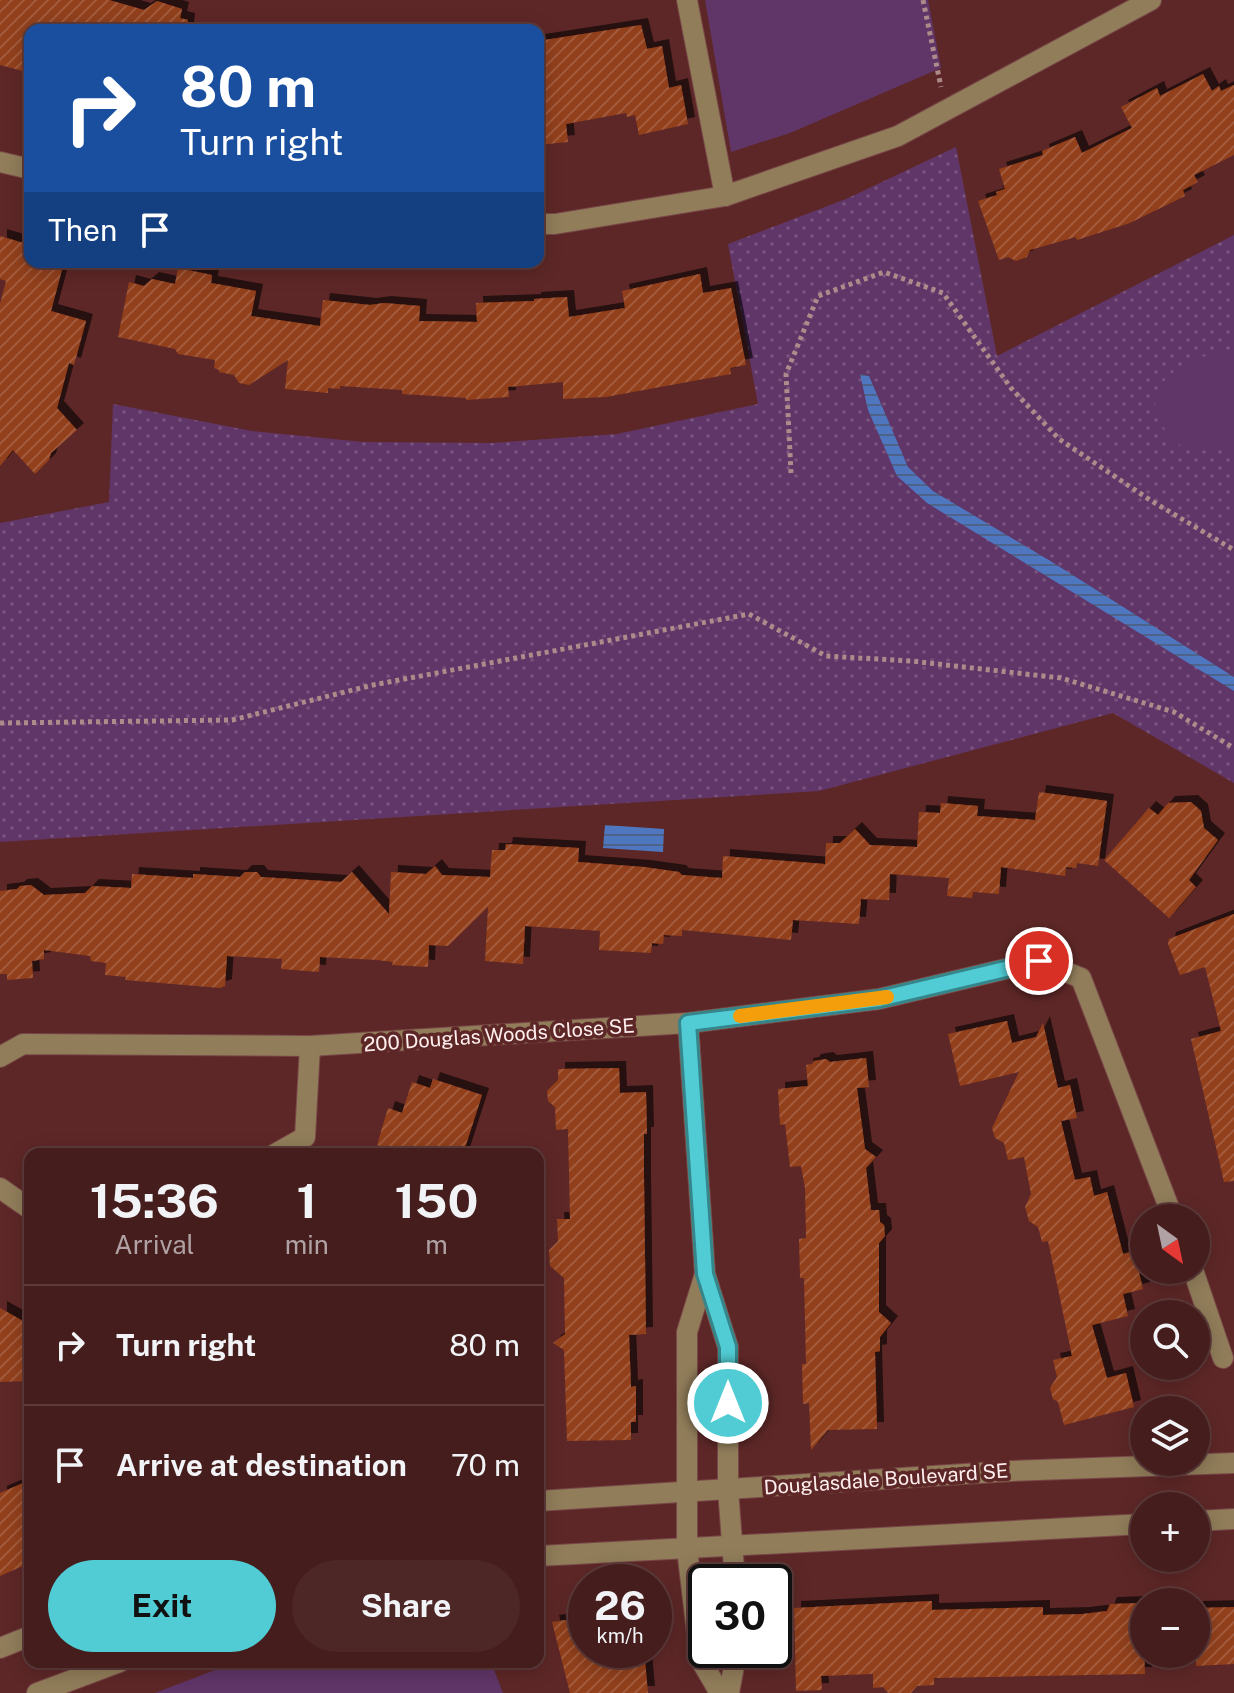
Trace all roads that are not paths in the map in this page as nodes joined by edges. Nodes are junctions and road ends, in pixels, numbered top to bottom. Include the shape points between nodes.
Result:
1 (687, 0) edge
2 (1151, 0) edge
3 (0, 162) edge
4 (24, 168) edge
5 (725, 196) junction
6 (544, 224) edge
7 (688, 1023) junction
8 (310, 1046) junction
9 (0, 1057) edge
10 (286, 1148) edge
11 (0, 1188) edge
12 (1168, 1204) edge
13 (24, 1205) edge
14 (705, 1274) junction
15 (1198, 1284) edge
16 (1223, 1358) dead end
17 (1234, 1463) edge
18 (728, 1489) junction
19 (687, 1493) junction
20 (544, 1501) edge
21 (1234, 1519) edge
22 (1210, 1520) edge
23 (1130, 1525) edge
24 (731, 1545) junction
25 (687, 1549) junction
26 (544, 1556) edge
27 (733, 1564) edge
28 (24, 1638) edge
29 (0, 1648) edge
30 (104, 1668) edge
31 (734, 1668) edge
32 (37, 1693) edge
33 (720, 1693) edge
34 (729, 1693) edge

1 - 5 street
2 - 5 street via 898,136
3 - 4 street
5 - 6 street
7 - 8 street, 200 Douglas Woods Close SE
7 - 12 street, 200 Douglas Woods Close SE via 879,999 1039,961 1081,978
7 - 14 street
8 - 9 street, 200 Douglas Woods Close SE via 23,1044
8 - 10 street via 305,1137
11 - 13 street
14 - 18 street via 728,1347
14 - 19 street via 687,1332
15 - 16 street
17 - 18 street, Douglasdale Boulevard SE
18 - 19 street, Douglasdale Boulevard SE
18 - 24 street
19 - 20 street, Douglasdale Boulevard SE
19 - 25 street
21 - 22 street
23 - 24 street
24 - 25 street
24 - 27 street
25 - 26 street
25 - 33 street via 700,1659
28 - 29 street
30 - 32 street
31 - 34 street

